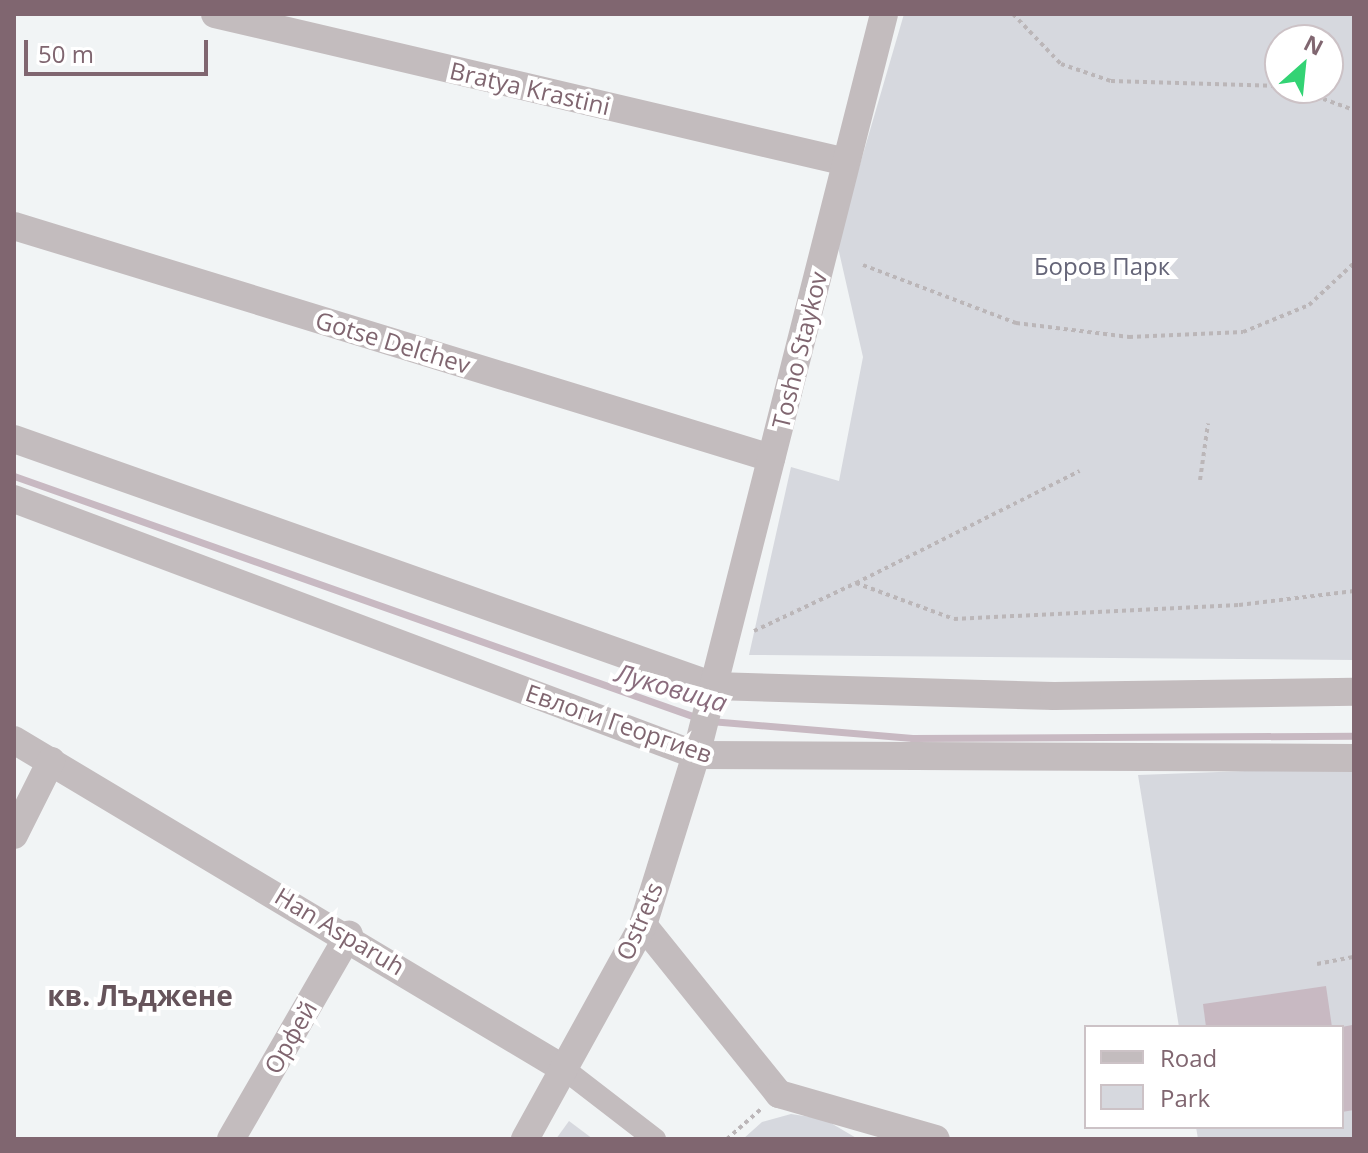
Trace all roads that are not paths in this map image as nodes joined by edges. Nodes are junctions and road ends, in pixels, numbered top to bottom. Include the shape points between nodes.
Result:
1 (215, 14) edge
2 (884, 14) edge
3 (846, 162) junction
4 (14, 226) edge
5 (14, 439) edge
6 (771, 458) junction
7 (14, 499) edge
8 (714, 686) junction
9 (1354, 692) edge
10 (14, 740) edge
11 (696, 755) junction
12 (1354, 758) edge
13 (51, 761) junction
14 (14, 835) edge
15 (643, 925) junction
16 (349, 935) junction
17 (564, 1069) junction
18 (231, 1139) edge
19 (525, 1139) edge
20 (655, 1139) edge
21 (936, 1139) edge

1 - 3 street, Bratya Krastini
2 - 3 street, Tosho Staykov
3 - 6 street, Tosho Staykov
4 - 6 street, Gotse Delchev
5 - 8 street
6 - 8 street, Tosho Staykov
7 - 11 street, Евлоги Георгиев
8 - 9 street via 1054,696
8 - 11 street, Ostrets
10 - 13 street, Han Asparuh
11 - 12 street, Евлоги Георгиев
11 - 15 street, Ostrets
13 - 14 street
13 - 16 street, Han Asparuh
15 - 17 street, Ostrets
15 - 21 street via 779,1094
16 - 17 street, Han Asparuh
16 - 18 street, Орфей
17 - 19 street, Ostrets
17 - 20 street, Han Asparuh

